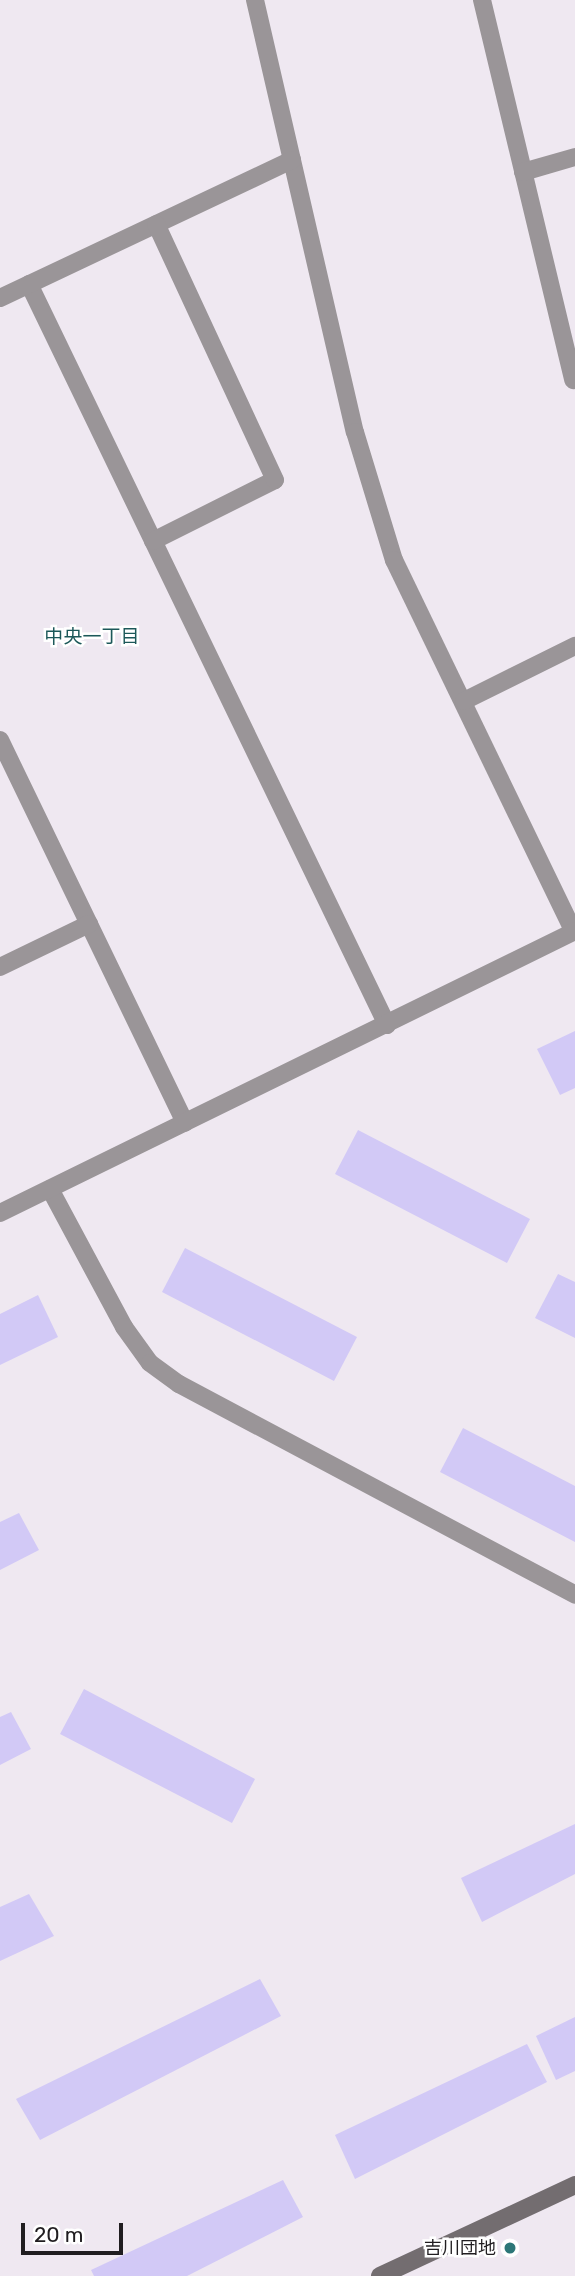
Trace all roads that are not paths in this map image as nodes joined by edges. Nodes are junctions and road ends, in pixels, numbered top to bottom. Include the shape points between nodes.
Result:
1 (255, 0) edge
2 (482, 0) edge
3 (575, 157) edge
4 (292, 160) junction
5 (523, 172) junction
6 (156, 224) junction
7 (29, 284) junction
8 (0, 298) edge
9 (574, 383) edge
10 (153, 541) junction
11 (575, 646) edge
12 (464, 701) junction
13 (1, 744) edge
14 (89, 925) junction
15 (574, 931) edge
16 (0, 967) edge
17 (387, 1025) junction
18 (184, 1123) junction
19 (50, 1189) junction
20 (0, 1213) edge
21 (575, 1595) edge
22 (575, 2185) edge
23 (380, 2276) edge

1 - 4 street
2 - 5 street
3 - 5 street
4 - 6 street
4 - 12 street via 373,496 394,559
5 - 9 street
6 - 7 street
6 - 10 street via 275,480
7 - 8 street
7 - 10 street
10 - 17 street
11 - 12 street
12 - 15 street
13 - 14 street
14 - 16 street
14 - 18 street
15 - 17 street
17 - 18 street
18 - 19 street
19 - 20 street
19 - 21 street via 124,1327 150,1363 179,1384
22 - 23 street

